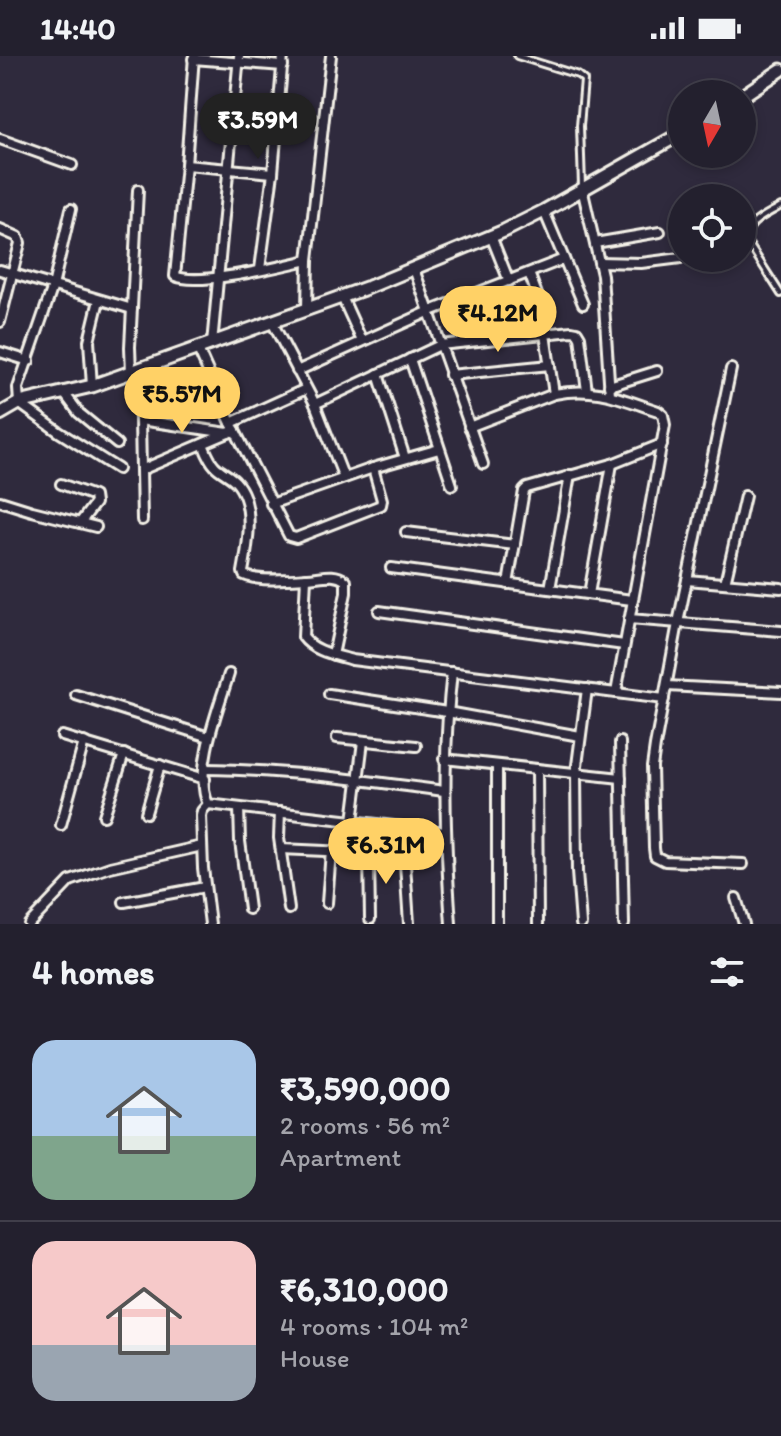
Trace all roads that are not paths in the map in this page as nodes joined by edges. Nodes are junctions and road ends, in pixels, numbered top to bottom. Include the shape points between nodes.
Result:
1 (331, 56) edge
2 (517, 56) edge
3 (194, 57) edge
4 (238, 59) edge
5 (283, 61) edge
6 (781, 70) edge
7 (756, 87) edge
8 (0, 139) edge
9 (668, 141) edge
10 (72, 165) dead end
11 (186, 165) junction
12 (229, 169) junction
13 (273, 173) junction
14 (582, 188) junction
15 (138, 190) dead end
16 (781, 206) edge
17 (71, 209) dead end
18 (544, 211) junction
19 (0, 229) edge
20 (660, 232) dead end
21 (491, 236) junction
22 (595, 243) junction
23 (564, 259) junction
24 (308, 260) junction
25 (668, 260) edge
26 (599, 262) junction
27 (260, 269) junction
28 (414, 269) junction
29 (0, 270) edge
30 (529, 273) junction
31 (13, 274) junction
32 (219, 277) junction
33 (509, 281) junction
34 (53, 286) junction
35 (781, 294) edge
36 (342, 297) junction
37 (99, 300) junction
38 (583, 304) dead end
39 (132, 309) junction
40 (307, 309) junction
41 (428, 312) junction
42 (1, 316) edge
43 (545, 316) dead end
44 (272, 322) junction
45 (545, 334) junction
46 (362, 341) junction
47 (212, 344) junction
48 (440, 345) junction
49 (198, 349) junction
50 (0, 352) edge
51 (410, 359) junction
52 (29, 361) junction
53 (550, 365) junction
54 (731, 369) dead end
55 (297, 371) junction
56 (657, 371) dead end
57 (134, 372) junction
58 (378, 374) junction
59 (450, 375) junction
60 (92, 386) junction
61 (306, 389) junction
62 (587, 391) junction
63 (610, 391) junction
64 (64, 393) junction
65 (554, 394) junction
66 (19, 403) junction
67 (315, 404) junction
68 (2, 409) edge
69 (140, 420) junction
70 (469, 427) junction
71 (232, 429) junction
72 (117, 444) dead end
73 (203, 444) junction
74 (662, 444) junction
75 (439, 449) junction
76 (405, 458) junction
77 (483, 464) dead end
78 (612, 464) junction
79 (373, 468) junction
80 (118, 469) dead end
81 (141, 470) junction
82 (570, 475) junction
83 (344, 478) junction
84 (61, 484) dead end
85 (452, 485) dead end
86 (745, 496) dead end
87 (0, 501) edge
88 (271, 504) junction
89 (142, 520) dead end
90 (80, 523) junction
91 (96, 527) dead end
92 (406, 532) dead end
93 (515, 545) junction
94 (391, 568) dead end
95 (306, 578) junction
96 (687, 580) junction
97 (725, 583) junction
98 (508, 584) junction
99 (781, 588) edge
100 (550, 589) junction
101 (589, 594) junction
102 (632, 600) junction
103 (379, 611) dead end
104 (629, 619) junction
105 (678, 623) junction
106 (781, 631) edge
107 (624, 645) junction
108 (333, 655) junction
109 (452, 672) junction
110 (229, 674) dead end
111 (667, 686) junction
112 (587, 689) junction
113 (781, 692) edge
114 (616, 693) junction
115 (329, 694) dead end
116 (76, 695) dead end
117 (664, 699) junction
118 (447, 712) junction
119 (62, 736) dead end
120 (580, 736) junction
121 (209, 737) junction
122 (337, 738) dead end
123 (363, 741) junction
124 (84, 742) junction
125 (620, 742) dead end
126 (416, 746) dead end
127 (124, 754) junction
128 (444, 759) junction
129 (160, 765) junction
130 (497, 765) junction
131 (537, 769) junction
132 (576, 773) junction
133 (205, 774) junction
134 (621, 778) junction
135 (359, 780) junction
136 (444, 791) junction
137 (206, 800) junction
138 (239, 808) junction
139 (280, 812) junction
140 (146, 813) dead end
141 (104, 816) dead end
142 (353, 821) junction
143 (61, 825) dead end
144 (445, 832) junction
145 (202, 846) junction
146 (281, 849) junction
147 (331, 851) junction
148 (369, 853) junction
149 (743, 864) dead end
150 (205, 887) junction
151 (736, 898) dead end
152 (124, 902) dead end
153 (327, 903) dead end
154 (249, 909) dead end
155 (289, 909) dead end
156 (370, 919) dead end
157 (29, 924) edge
158 (210, 924) edge
159 (409, 924) edge
160 (451, 924) edge
161 (497, 924) edge
162 (538, 924) edge
163 (581, 924) edge
164 (624, 924) edge
165 (744, 924) edge

1 - 24 street
2 - 14 lane via 584,80
3 - 4 street
3 - 11 street
4 - 5 street
4 - 12 street
5 - 13 street
6 - 7 main road
8 - 10 street
9 - 14 main road
11 - 12 street
11 - 32 street via 174,273 182,279
12 - 13 street
12 - 32 street
13 - 27 street
14 - 18 main road
14 - 22 street
15 - 39 street
16 - 35 lane via 750,226 746,236
17 - 34 street
18 - 21 main road
18 - 23 street
19 - 31 street via 19,240
20 - 22 street
21 - 28 main road
21 - 33 street
22 - 26 street
23 - 30 street
23 - 38 street
24 - 27 street
24 - 40 street
25 - 26 street
26 - 63 street
27 - 32 street
28 - 36 main road
28 - 41 street
29 - 31 street
30 - 33 street
30 - 43 street
31 - 34 street
31 - 42 street
32 - 47 street
33 - 41 street
34 - 37 street
34 - 52 street
36 - 40 main road
36 - 46 street
37 - 39 street
37 - 60 street via 89,341
39 - 57 street
40 - 44 main road
41 - 46 street
41 - 48 street
44 - 47 main road
44 - 55 street
45 - 48 street
45 - 53 street
45 - 62 street via 579,334
46 - 55 street
47 - 49 main road
48 - 51 street
48 - 59 street
49 - 57 main road
49 - 71 street
50 - 52 street
51 - 58 street
51 - 75 street
52 - 66 street via 18,388
53 - 59 street
53 - 65 street
54 - 96 street
55 - 61 street
56 - 63 street
57 - 60 main road
57 - 69 street
58 - 67 street
58 - 76 street
59 - 70 street
60 - 64 main road
61 - 67 street
61 - 71 street
62 - 63 street
62 - 65 street
63 - 74 street via 663,415
64 - 66 main road
64 - 72 street via 79,413
65 - 70 street
66 - 68 main road
66 - 80 street
67 - 83 street
69 - 71 street
69 - 81 street
70 - 77 street
71 - 73 street
71 - 88 street
73 - 81 street
73 - 95 street via 216,467 241,489 247,511 244,575
74 - 78 street
74 - 102 street
75 - 76 street
75 - 85 street
76 - 79 street
78 - 82 street
78 - 101 street
79 - 83 street
79 - 88 street via 381,505 296,538 286,534
81 - 89 street
82 - 93 street via 524,491
82 - 100 street
83 - 88 street
84 - 90 street via 94,496 95,503
86 - 97 street
87 - 90 street
90 - 91 street
92 - 93 street
93 - 98 street
94 - 98 street
95 - 108 street via 303,637
95 - 108 street via 332,575 346,581
96 - 97 street
96 - 105 street
97 - 99 street
98 - 100 street
100 - 101 street
101 - 102 street
102 - 104 street
103 - 107 street
104 - 105 street
104 - 107 street
105 - 106 street
105 - 111 street
107 - 114 street
108 - 109 street
109 - 112 street
109 - 118 street
110 - 121 street
111 - 113 street
111 - 117 street
112 - 114 street
112 - 120 street
114 - 117 street
115 - 118 street
116 - 121 street
117 - 149 street via 652,767 655,856 665,861
118 - 120 street
118 - 128 street
119 - 124 street
120 - 132 street
121 - 133 street
122 - 123 street
123 - 126 street
123 - 135 street
124 - 127 street
124 - 143 street
125 - 134 street
127 - 129 street
127 - 141 street
128 - 130 street
128 - 136 street
129 - 133 street
129 - 140 street
130 - 131 street
130 - 161 street
131 - 132 street
131 - 162 street
132 - 134 street
132 - 163 street
133 - 135 street via 253,769
133 - 137 street
134 - 164 street
135 - 136 street
135 - 142 street
136 - 144 street
137 - 138 street
137 - 145 street
138 - 139 street
138 - 154 street
139 - 142 street
139 - 146 street
142 - 144 street
144 - 160 street
145 - 150 street
145 - 157 street via 70,881
146 - 147 street
146 - 155 street
147 - 148 street
147 - 153 street
148 - 156 street
148 - 159 street via 404,861
150 - 152 street
150 - 158 street
151 - 165 street

